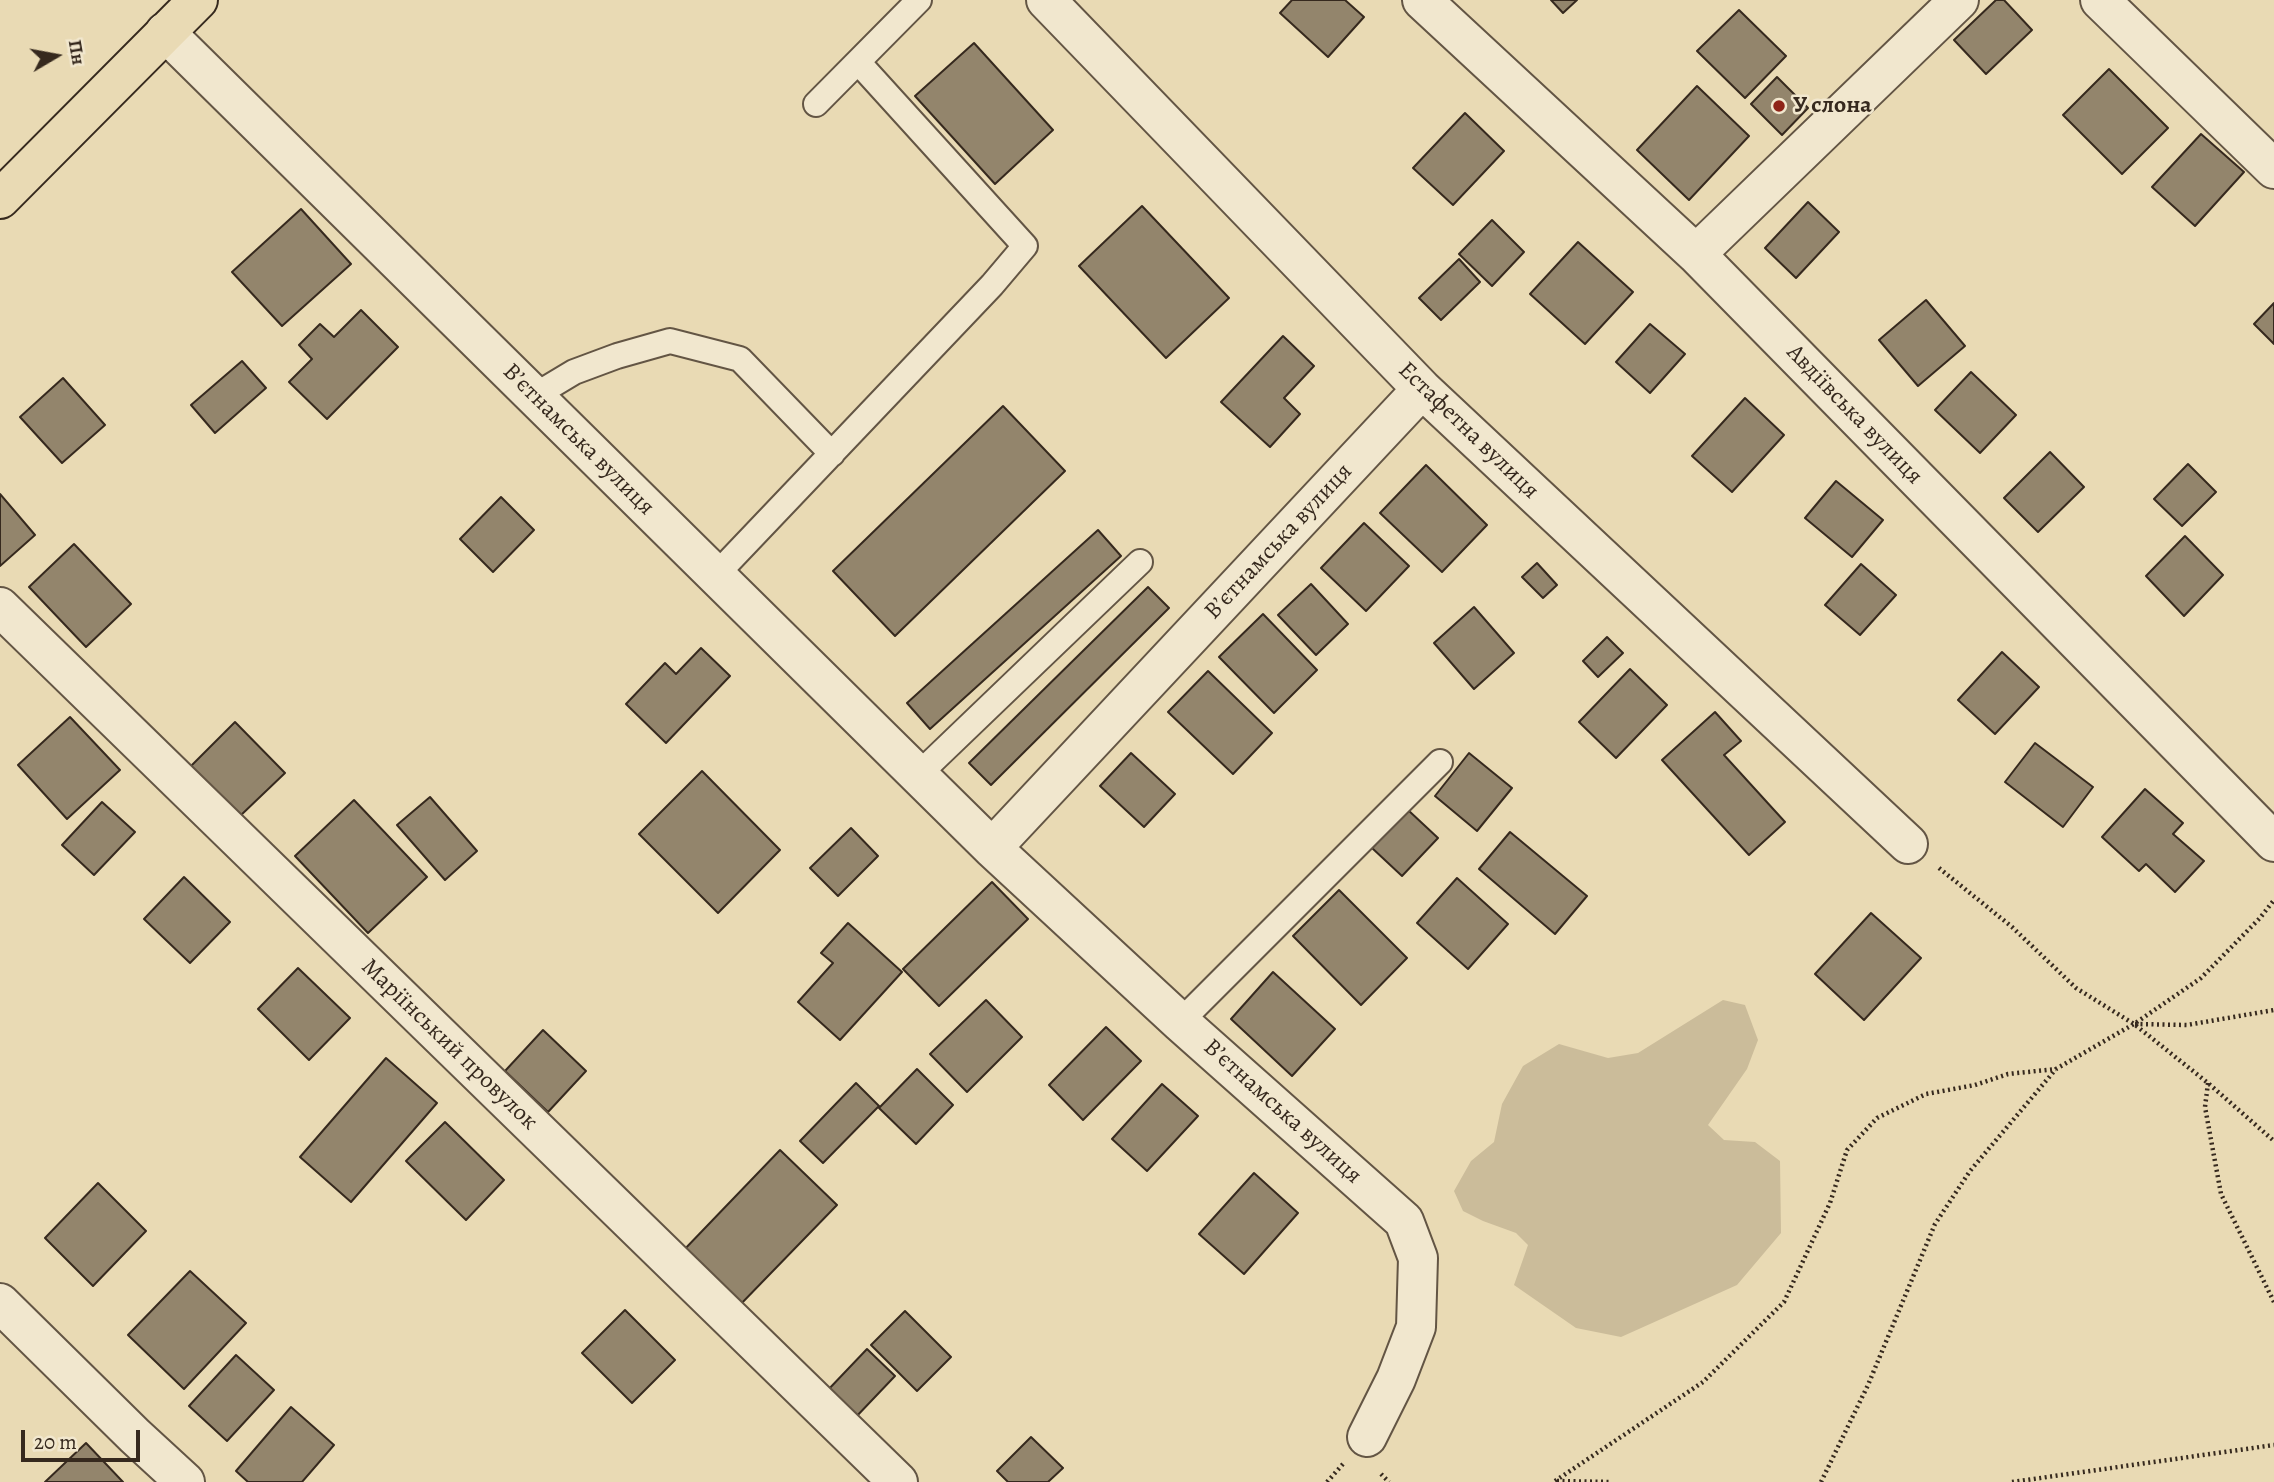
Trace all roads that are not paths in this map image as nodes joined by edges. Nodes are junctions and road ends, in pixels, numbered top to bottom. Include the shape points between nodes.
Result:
1 (198, 0) edge
2 (919, 0) edge
3 (1046, 0) edge
4 (1959, 0) edge
5 (2100, 0) edge
6 (1423, 1) edge
7 (165, 32) junction
8 (858, 62) junction
9 (816, 104) dead end
10 (2274, 169) edge
11 (0, 199) edge
12 (1696, 254) junction
13 (1422, 389) junction
14 (534, 397) junction
15 (832, 453) junction
16 (1140, 562) dead end
17 (715, 576) junction
18 (0, 607) edge
19 (1440, 762) dead end
20 (918, 775) junction
21 (2274, 842) edge
22 (1908, 844) road end
23 (992, 848) junction
24 (1180, 1022) junction
25 (0, 1303) edge
26 (1367, 1437) dead end
27 (185, 1482) edge
28 (898, 1482) edge

1 - 7 main road
2 - 8 lane
3 - 13 street, Естафетна вулиця
4 - 12 street
5 - 10 street
6 - 12 street, Авдіївська вулиця
7 - 11 main road
7 - 14 street, Вʼєтнамська вулиця
8 - 9 lane
8 - 15 lane via 1024,246
12 - 21 street, Авдіївська вулиця
13 - 22 street, Естафетна вулиця
13 - 23 street, Вʼєтнамська вулиця
14 - 15 lane via 574,372 670,341 740,359
14 - 17 street, Вʼєтнамська вулиця
15 - 17 lane
16 - 20 lane
17 - 20 street, Вʼєтнамська вулиця
18 - 28 street, Маріїнський провулок
19 - 24 lane
20 - 23 street, Вʼєтнамська вулиця
23 - 24 street, Вʼєтнамська вулиця
24 - 26 street, Вʼєтнамська вулиця via 1404,1221 1418,1258 1416,1327
25 - 27 street

